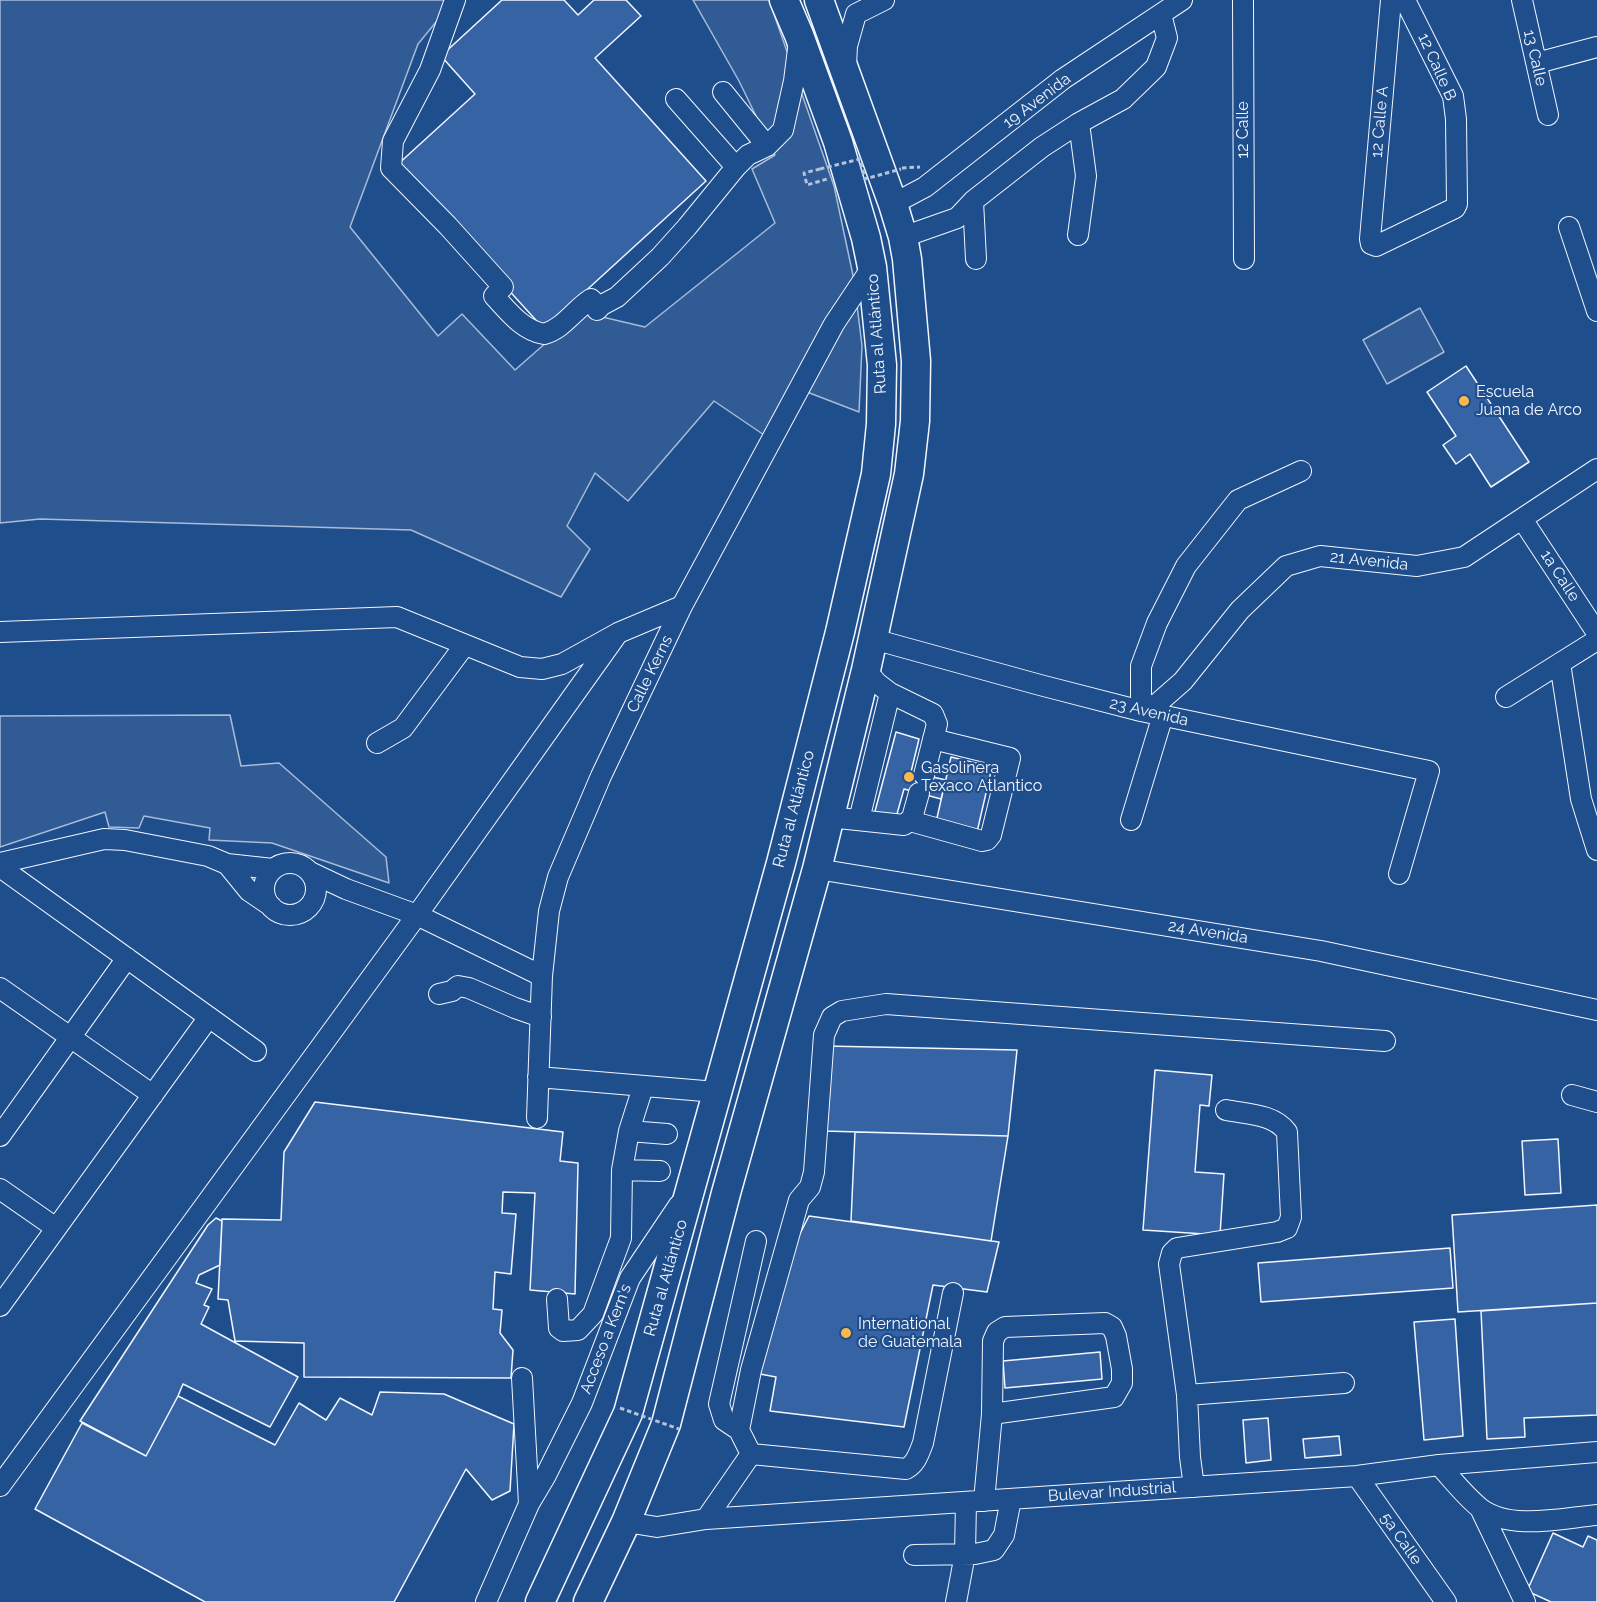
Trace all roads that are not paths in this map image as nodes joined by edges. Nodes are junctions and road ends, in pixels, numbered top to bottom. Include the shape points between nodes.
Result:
1 (455, 0) edge
2 (784, 0) edge
3 (819, 0) edge
4 (1182, 0) edge
5 (1243, 0) edge
6 (1391, 0) edge
7 (1405, 0) edge
8 (1522, 0) edge
9 (879, 1) edge
10 (1161, 14) junction
11 (799, 35) junction
12 (1597, 47) edge
13 (1537, 63) junction
14 (846, 74) junction
15 (723, 92) dead end
16 (676, 99) dead end
17 (1548, 115) dead end
18 (1079, 123) junction
19 (767, 146) junction
20 (736, 167) junction
21 (973, 201) junction
22 (894, 204) junction
23 (1455, 208) joint
24 (1569, 227) dead end
25 (1078, 235) dead end
26 (903, 237) junction
27 (976, 259) dead end
28 (1244, 259) dead end
29 (872, 267) junction
30 (1592, 282) edge
31 (1597, 311) edge
32 (1597, 469) edge
33 (1301, 471) dead end
34 (1522, 519) junction
35 (682, 606) junction
36 (0, 632) edge
37 (618, 633) junction
38 (1597, 633) edge
39 (873, 639) junction
40 (1597, 640) edge
41 (464, 646) junction
42 (1560, 663) junction
43 (866, 670) junction
44 (890, 693) junction
45 (1506, 697) dead end
46 (1141, 711) junction
47 (1163, 715) junction
48 (933, 739) junction
49 (377, 743) dead end
50 (1597, 788) edge
51 (1581, 799) junction
52 (829, 817) junction
53 (859, 820) junction
54 (1131, 820) dead end
55 (910, 821) junction
56 (1597, 850) edge
57 (227, 864) junction
58 (0, 865) edge
59 (273, 869) junction
60 (817, 869) junction
61 (310, 873) junction
62 (1399, 874) dead end
63 (346, 889) junction
64 (271, 906) junction
65 (307, 908) junction
66 (417, 915) junction
67 (127, 958) junction
68 (542, 976) junction
69 (0, 988) edge
70 (439, 993) dead end
71 (1597, 1010) edge
72 (209, 1017) junction
73 (541, 1017) junction
74 (70, 1037) junction
75 (1385, 1041) dead end
76 (256, 1051) dead end
77 (538, 1077) junction
78 (643, 1086) junction
79 (716, 1092) junction
80 (153, 1095) junction
81 (1572, 1095) dead end
82 (1597, 1102) edge
83 (1226, 1110) dead end
84 (537, 1118) dead end
85 (629, 1131) junction
86 (667, 1134) dead end
87 (0, 1136) edge
88 (622, 1170) junction
89 (660, 1171) dead end
90 (693, 1179) junction
91 (0, 1189) edge
92 (56, 1228) junction
93 (756, 1241) dead end
94 (953, 1293) dead end
95 (557, 1299) dead end
96 (0, 1306) edge
97 (522, 1378) dead end
98 (1344, 1383) dead end
99 (1187, 1395) junction
100 (992, 1414) junction
101 (739, 1430) junction
102 (1597, 1452) edge
103 (751, 1454) junction
104 (1439, 1465) junction
105 (1357, 1476) junction
106 (0, 1486) edge
107 (1194, 1487) junction
108 (1011, 1499) junction
109 (975, 1501) junction
110 (529, 1504) junction
111 (1480, 1508) junction
112 (1597, 1515) edge
113 (706, 1519) junction
114 (626, 1522) junction
115 (965, 1554) junction
116 (914, 1555) dead end
117 (487, 1601) edge
118 (540, 1602) edge
119 (588, 1602) edge
120 (956, 1602) edge
121 (1446, 1602) edge
122 (1525, 1602) edge

1 - 20 street via 430,70 393,141 390,168 492,274 503,287 494,296 534,332 550,332 591,299 597,310 617,297 687,227
2 - 11 highway, Ruta al Atlántico
3 - 14 highway, Ruta al Atlántico
4 - 10 street, 19 Avenida
5 - 28 street, 12 Calle
6 - 23 street, 12 Calle A via 1371,244 1376,246
7 - 23 street, 12 Calle B via 1453,96
8 - 13 street, 13 Calle
9 - 14 street via 856,14 847,46
10 - 18 street via 1167,38 1156,67 1123,99
10 - 22 street, 19 Avenida via 1063,79 925,187
11 - 19 street via 787,119 783,130
11 - 29 highway, Ruta al Atlántico via 838,142
12 - 13 street
13 - 17 street, 13 Calle
14 - 22 highway, Ruta al Atlántico
15 - 19 street
16 - 20 street
18 - 21 street
18 - 25 street via 1086,176
19 - 20 street via 748,155
21 - 26 street via 957,218
21 - 27 street
22 - 26 highway, Ruta al Atlántico
24 - 30 street
26 - 39 highway, Ruta al Atlántico via 916,361 915,421 909,474
29 - 35 street, Calle Kerns via 834,324
29 - 79 highway, Ruta al Atlántico via 882,365 876,474 817,724
30 - 31 street
32 - 34 street, 21 Avenida
33 - 46 street via 1238,500 1186,566 1157,623 1141,666
34 - 38 street, 1a Calle
34 - 46 street, 21 Avenida via 1464,557 1417,566 1320,556 1286,566 1240,610 1183,681 1158,703
35 - 37 street
35 - 68 street, Calle Kerns via 558,877 549,911
36 - 41 street via 397,617
37 - 41 street via 562,664 542,669 520,667
37 - 66 street
39 - 43 highway, Ruta al Atlántico
39 - 46 street, 23 Avenida
40 - 42 street
41 - 49 street via 403,728
42 - 45 street
42 - 51 street
43 - 44 street
43 - 52 highway, Ruta al Atlántico
44 - 48 street via 933,714 937,724
44 - 53 street
46 - 47 street, 23 Avenida
47 - 54 street
47 - 62 street, 23 Avenida via 1429,771
48 - 55 street
48 - 55 street via 1010,758 991,836 982,841
50 - 51 street
51 - 56 street
52 - 53 street
52 - 60 highway, Ruta al Atlántico
53 - 55 street via 904,825
57 - 58 street via 208,856 104,839
57 - 59 street
57 - 64 street via 249,891
58 - 67 street
59 - 61 street via 293,863
59 - 64 street via 264,887
60 - 71 street, 24 Avenida via 1321,951
60 - 114 highway, Ruta al Atlántico via 666,1424
61 - 63 street
61 - 65 street via 316,891
63 - 65 street
63 - 66 street
64 - 65 street via 288,914
66 - 68 street
66 - 106 street
67 - 72 street
67 - 74 street
68 - 73 street, Calle Kerns
69 - 74 street
70 - 73 street via 458,986 469,988
72 - 76 street
72 - 80 street
73 - 77 street, Calle Kerns
74 - 80 street
74 - 87 street
75 - 101 street via 886,1004 842,1011 832,1017 824,1035 814,1172 810,1187 799,1200
77 - 78 street
77 - 84 street, Calle Kerns
78 - 79 street
78 - 85 street
79 - 90 highway, Ruta al Atlántico
80 - 92 street
81 - 82 street
83 - 99 street via 1271,1119 1287,1132 1291,1217 1287,1228 1277,1232 1178,1248 1172,1253 1169,1264
85 - 86 street
85 - 88 street
88 - 89 street
88 - 95 street via 621,1238 593,1314 578,1330 563,1331 559,1328
90 - 110 street, Acceso a Kern's via 630,1278 582,1403
90 - 118 highway, Ruta al Atlántico via 628,1413
91 - 92 street
92 - 96 street
93 - 101 street via 719,1404 724,1420
94 - 103 street via 923,1443 910,1467
97 - 110 street
98 - 99 street
99 - 107 street
100 - 100 street via 1114,1397 1122,1383 1122,1369 1112,1327 1105,1323 1005,1327 997,1332 993,1341
100 - 109 street
101 - 103 street
102 - 104 street, Bulevar Industrial
103 - 113 street
104 - 105 street, Bulevar Industrial
104 - 111 street
105 - 107 street, Bulevar Industrial
105 - 121 street, 5a Calle
107 - 108 street, Bulevar Industrial
108 - 109 street, Bulevar Industrial
108 - 115 street via 1004,1535 994,1550
109 - 113 street, Bulevar Industrial
109 - 115 street
110 - 117 street, Acceso a Kern's
111 - 112 street via 1521,1522
111 - 122 street
113 - 114 street, Bulevar Industrial via 657,1527
114 - 119 highway, Ruta al Atlántico
115 - 116 street
115 - 120 street

